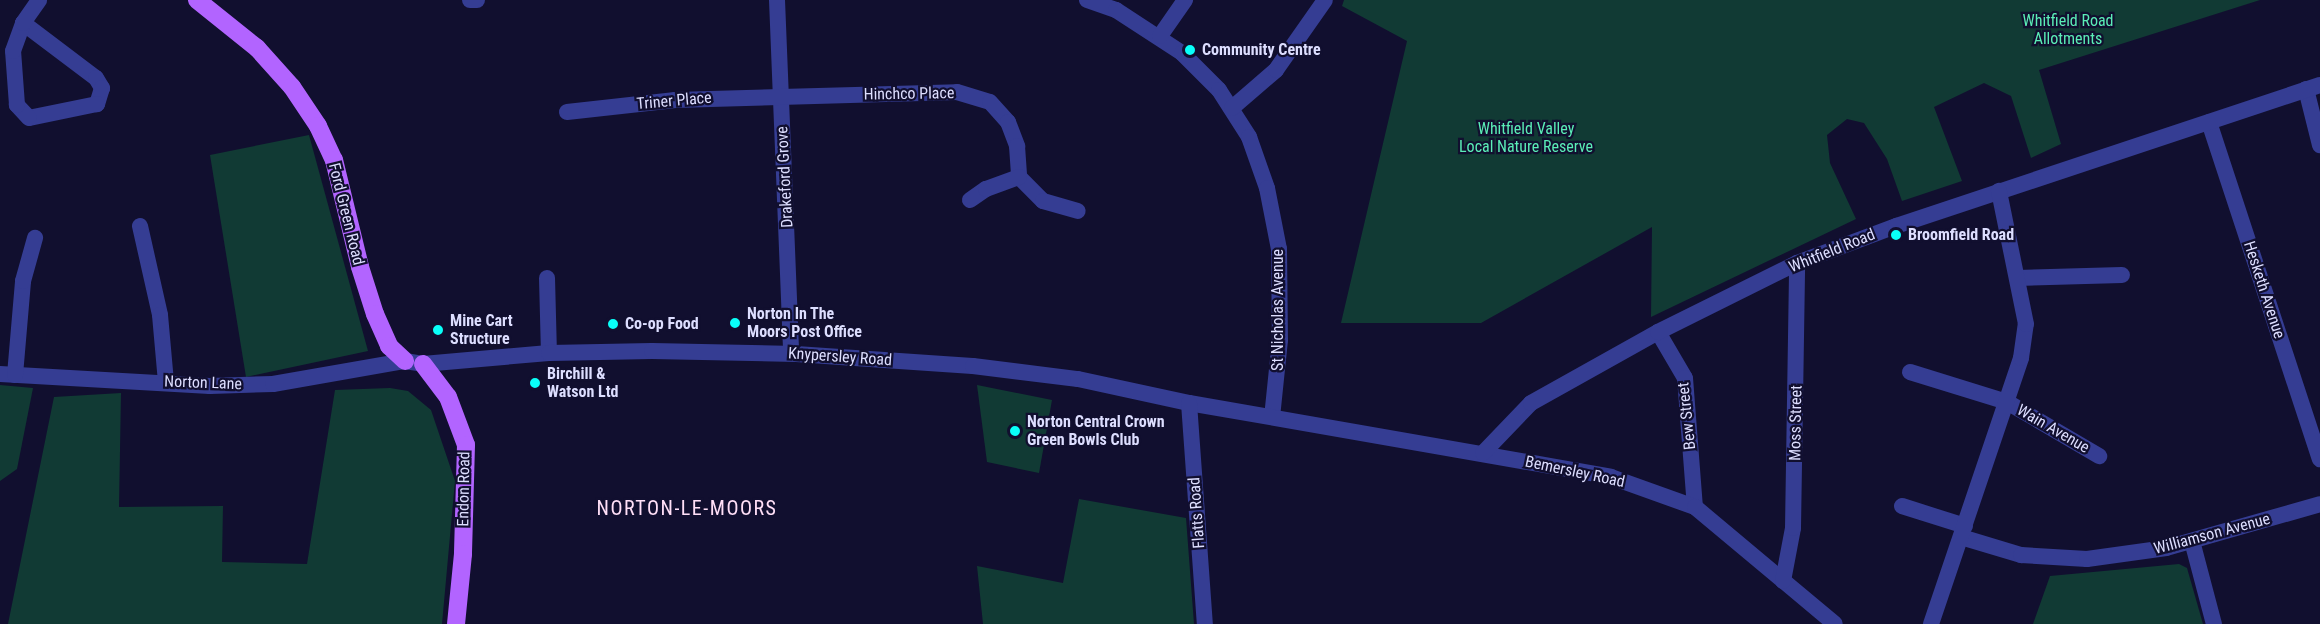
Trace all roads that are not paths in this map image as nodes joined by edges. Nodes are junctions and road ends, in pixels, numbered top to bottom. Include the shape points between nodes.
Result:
1 (39, 0) edge
2 (197, 0) edge
3 (470, 0) edge
4 (477, 0) edge
5 (777, 0) edge
6 (1087, 0) edge
7 (1185, 0) edge
8 (1325, 0) edge
9 (23, 23) junction
10 (1160, 36) junction
11 (2313, 87) edge
12 (780, 94) junction
13 (1232, 108) junction
14 (567, 112) dead end
15 (2209, 122) junction
16 (2320, 145) edge
17 (1019, 177) junction
18 (1999, 191) junction
19 (970, 200) dead end
20 (1078, 211) dead end
21 (140, 225) dead end
22 (35, 238) dead end
23 (1797, 264) junction
24 (2122, 275) dead end
25 (547, 278) dead end
26 (2017, 278) junction
27 (1658, 332) junction
28 (549, 353) junction
29 (791, 353) junction
30 (405, 361) junction
31 (423, 364) junction
32 (1910, 372) dead end
33 (8, 375) edge
34 (166, 382) junction
35 (2007, 402) junction
36 (1189, 403) junction
37 (1272, 417) junction
38 (1483, 453) junction
39 (2099, 456) dead end
40 (2320, 459) edge
41 (2320, 504) edge
42 (1902, 506) dead end
43 (1695, 507) junction
44 (1963, 531) junction
45 (2192, 541) junction
46 (1783, 581) junction
47 (456, 624) edge
48 (1205, 624) edge
49 (1834, 624) edge
50 (1931, 624) edge
51 (2214, 624) edge

1 - 9 street
2 - 30 main road, Ford Green Road via 257,48 292,87 318,126 334,160 375,314 389,346
3 - 4 street
5 - 12 street, Drakeford Grove
6 - 10 street, St Nicholas Avenue via 1116,10
7 - 10 street
8 - 13 street via 1276,70
9 - 9 street via 96,78 102,88 97,104 29,118 22,114 12,84 13,51
10 - 13 street, St Nicholas Avenue via 1203,72
11 - 15 street, Whitfield Road
11 - 16 street
12 - 14 street, Triner Place
12 - 17 street, Hinchco Place via 897,96 957,92 990,102 1008,122 1017,146
12 - 29 street, Drakeford Grove
13 - 37 street, St Nicholas Avenue via 1249,137 1267,188 1279,249 1280,340
15 - 18 street, Whitfield Road
15 - 40 street, Hesketh Avenue
17 - 19 street via 986,189
17 - 20 street via 1043,201
18 - 23 street, Whitfield Road
18 - 26 street
21 - 34 street via 160,315
22 - 33 street via 23,281
23 - 27 street, Whitfield Road
23 - 46 street, Moss Street via 1793,528
24 - 26 street
25 - 28 street
26 - 35 street via 2026,324 2021,358
27 - 38 street, Whitfield Road via 1531,403
27 - 43 street, Bew Street via 1685,378
28 - 29 street, Knypersley Road
28 - 31 street, Knypersley Road
29 - 36 street, Knypersley Road via 974,366 1078,379
30 - 31 street, Knypersley Road
30 - 34 street, Norton Lane via 273,384 210,386
31 - 47 main road, Endon Road via 448,397 465,446 463,554
32 - 35 street, Wain Avenue
33 - 34 street, Norton Lane
35 - 39 street, Wain Avenue
35 - 44 street
36 - 37 street, Knypersley Road
36 - 48 street, Flatts Road
37 - 38 street, Bemersley Road
38 - 43 street, Bemersley Road via 1611,477
41 - 45 street, Williamson Avenue
42 - 44 street, Williamson Avenue
43 - 46 street, Bemersley Road
44 - 45 street, Williamson Avenue via 2021,555 2087,559
44 - 50 street
45 - 51 street
46 - 49 street, Bemersley Road

